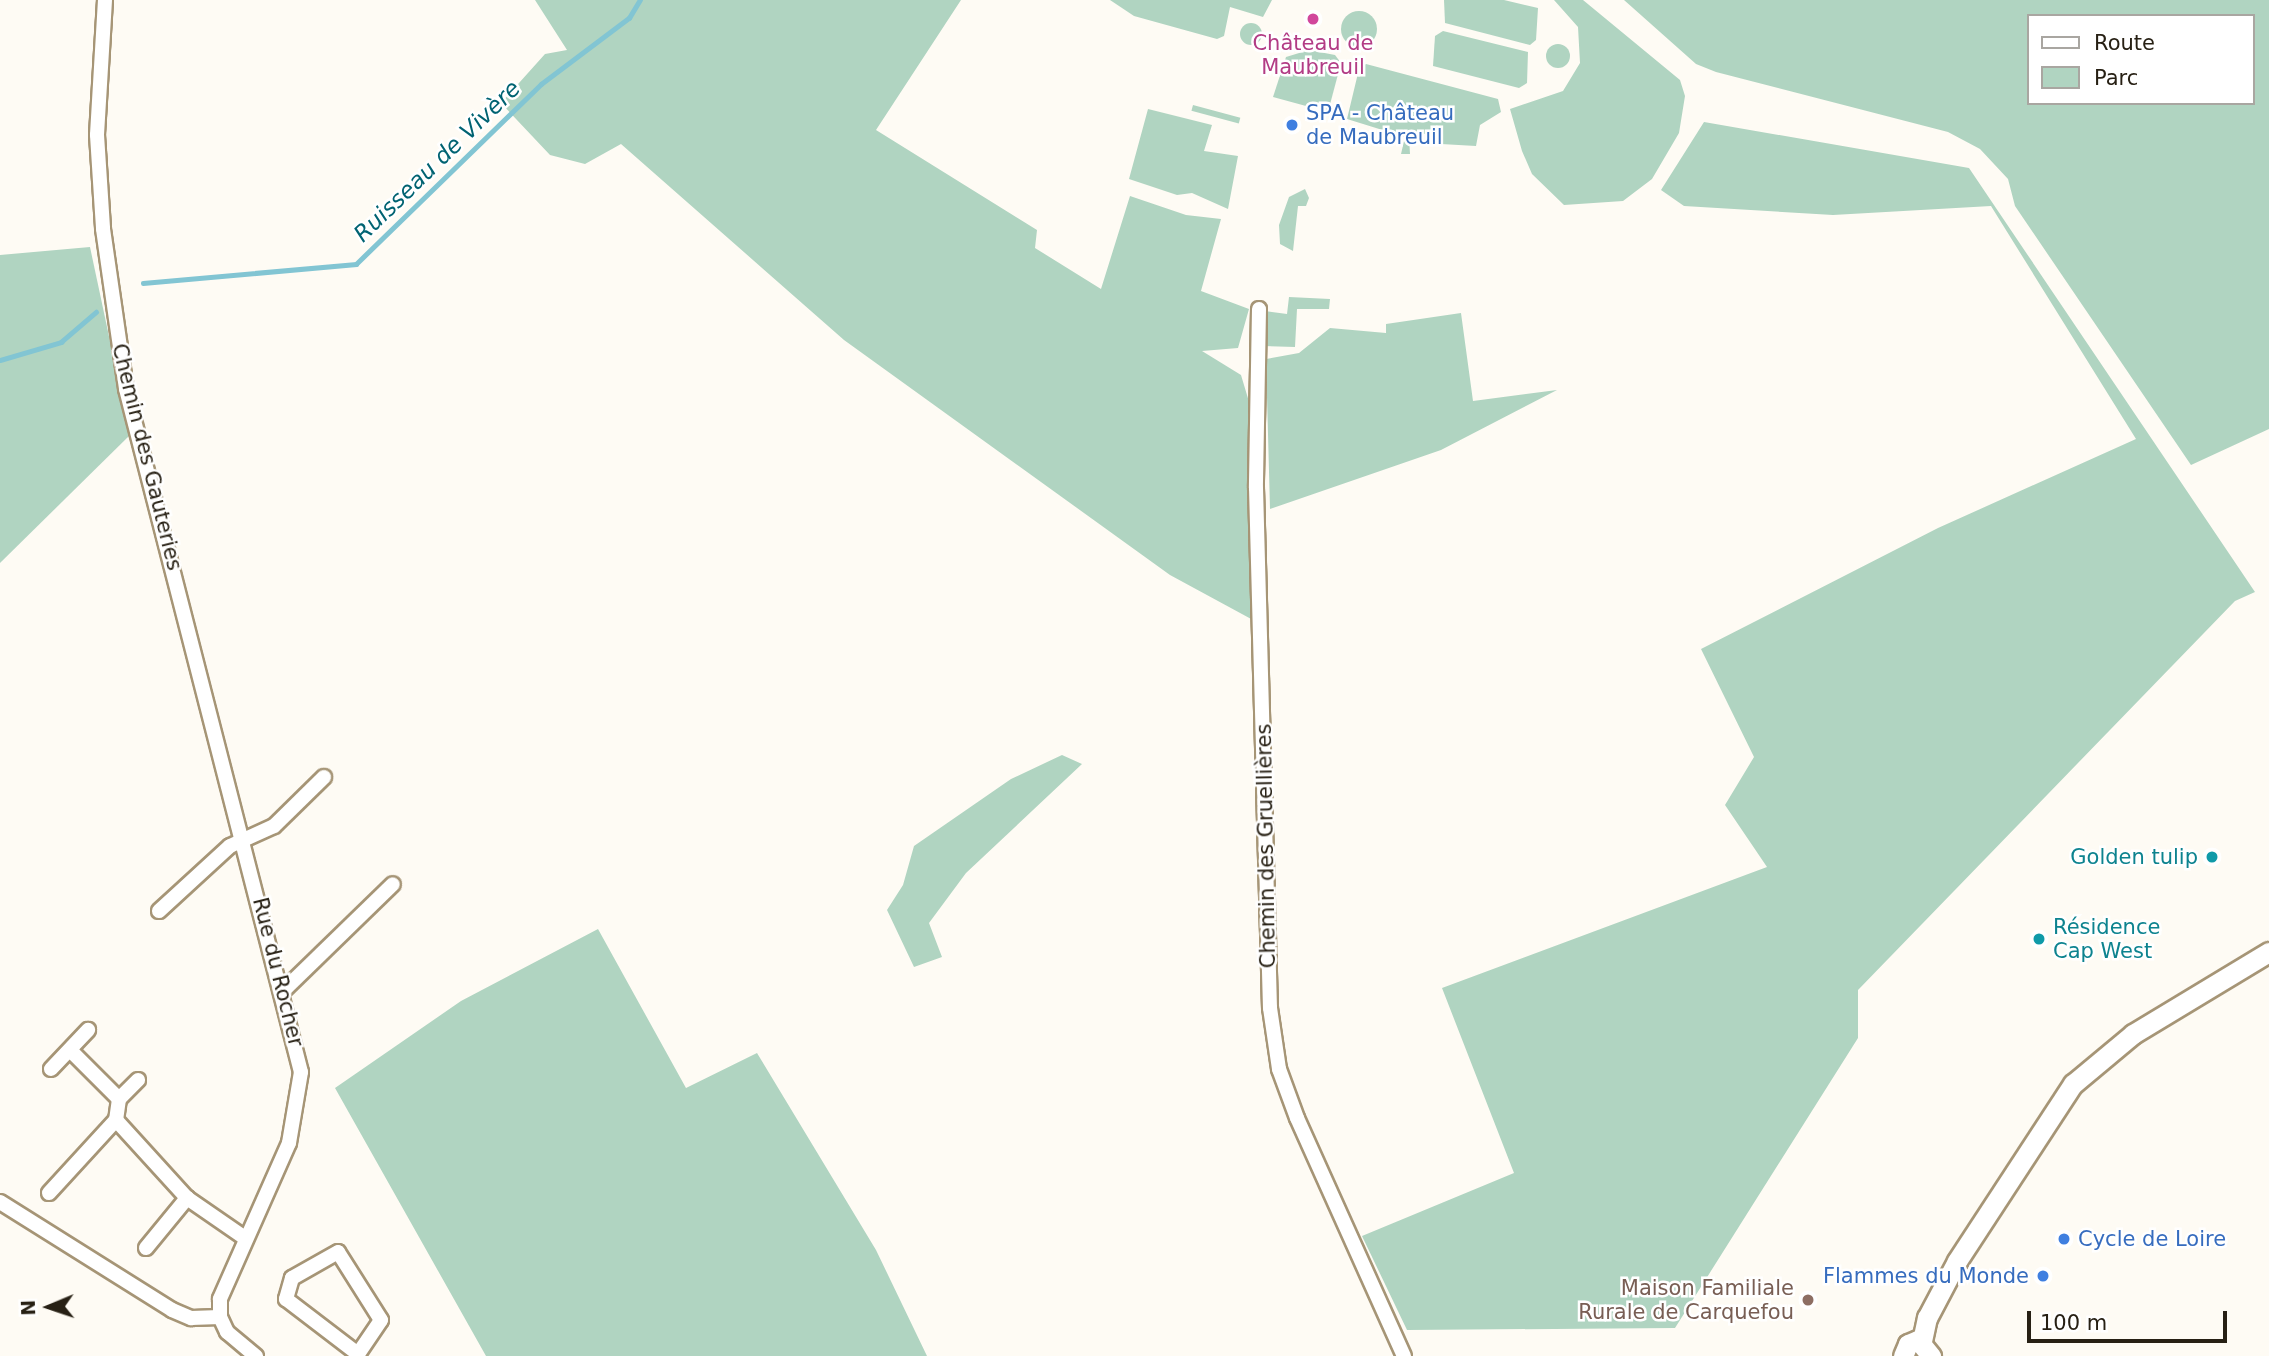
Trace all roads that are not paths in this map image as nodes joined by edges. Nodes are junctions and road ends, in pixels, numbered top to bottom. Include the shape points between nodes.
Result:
1 (105, 0) edge
2 (1259, 309) dead end
3 (188, 620) joint
4 (324, 777) dead end
5 (244, 839) junction
6 (393, 884) dead end
7 (159, 911) dead end
8 (2269, 952) edge
9 (283, 990) junction
10 (88, 1030) dead end
11 (71, 1050) junction
12 (51, 1069) dead end
13 (138, 1080) dead end
14 (119, 1099) junction
15 (116, 1120) junction
16 (49, 1193) dead end
17 (187, 1198) junction
18 (0, 1202) edge
19 (245, 1237) junction
20 (146, 1248) dead end
21 (220, 1317) junction
22 (1926, 1348) edge
23 (239, 1351) edge
24 (358, 1355) edge
25 (256, 1356) edge
26 (1404, 1356) edge
27 (1903, 1356) edge

1 - 3 street, Chemin des Gauteries via 97,135 115,325
2 - 26 street, Chemin des Gruellières via 1256,488 1270,1008 1279,1069 1297,1118
3 - 5 street, Rue du Rocher
4 - 5 street via 274,826
5 - 7 street
5 - 9 street, Rue du Rocher
6 - 9 street
8 - 22 main road via 2133,1034 2073,1084 1957,1261 1927,1318
9 - 19 street, Rue du Rocher via 300,1092 289,1143
10 - 11 street
11 - 12 street
11 - 14 street
13 - 14 street
14 - 15 street
15 - 16 street
15 - 17 street
17 - 19 street
17 - 20 street
18 - 21 street via 172,1310 191,1318
19 - 21 street, Rue du Rocher via 219,1299
21 - 23 street
22 - 27 main road via 1908,1344
23 - 25 street
24 - 24 street via 381,1320 338,1252 292,1278 286,1299

